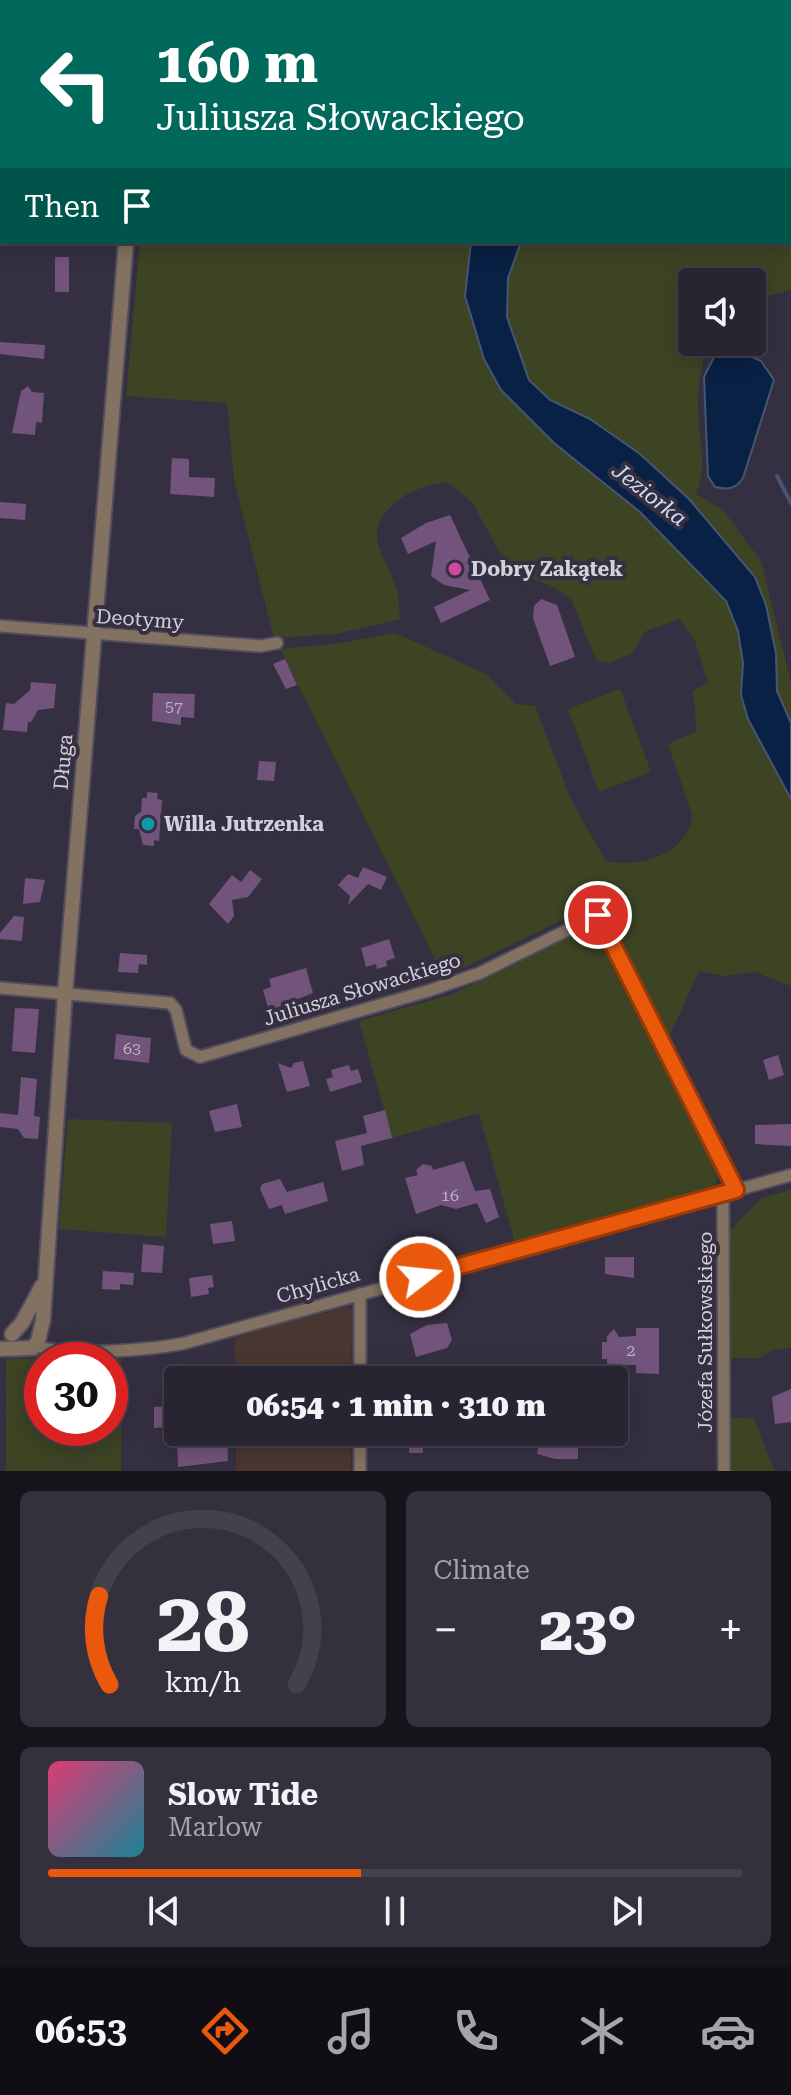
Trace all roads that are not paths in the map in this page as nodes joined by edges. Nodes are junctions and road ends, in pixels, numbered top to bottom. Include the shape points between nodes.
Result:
1 (126, 244) edge
2 (0, 626) edge
3 (94, 633) junction
4 (277, 643) dead end
5 (0, 988) edge
6 (65, 994) junction
7 (791, 1175) edge
8 (736, 1190) junction
9 (723, 1193) junction
10 (43, 1286) junction
11 (360, 1294) junction
12 (13, 1336) edge
13 (38, 1339) junction
14 (0, 1349) edge
15 (360, 1366) edge
16 (360, 1446) edge
17 (360, 1471) edge
18 (724, 1471) edge

1 - 3 street, Długa
2 - 3 street, Deotymy
3 - 4 street, Deotymy
3 - 6 street, Długa
5 - 6 street, Juliusza Słowackiego
6 - 8 street, Juliusza Słowackiego via 170,1003 186,1050 200,1057 441,987 598,915
6 - 10 street, Długa
7 - 8 street, Chylicka
8 - 9 street, Chylicka
9 - 11 street, Chylicka
9 - 18 street, Józefa Sułkowskiego
10 - 12 street, Długa
10 - 13 street, Długa
11 - 13 street, Chylicka via 168,1346 53,1350
11 - 15 street
12 - 13 street via 29,1349
12 - 13 street via 33,1325
12 - 14 street
16 - 17 street

